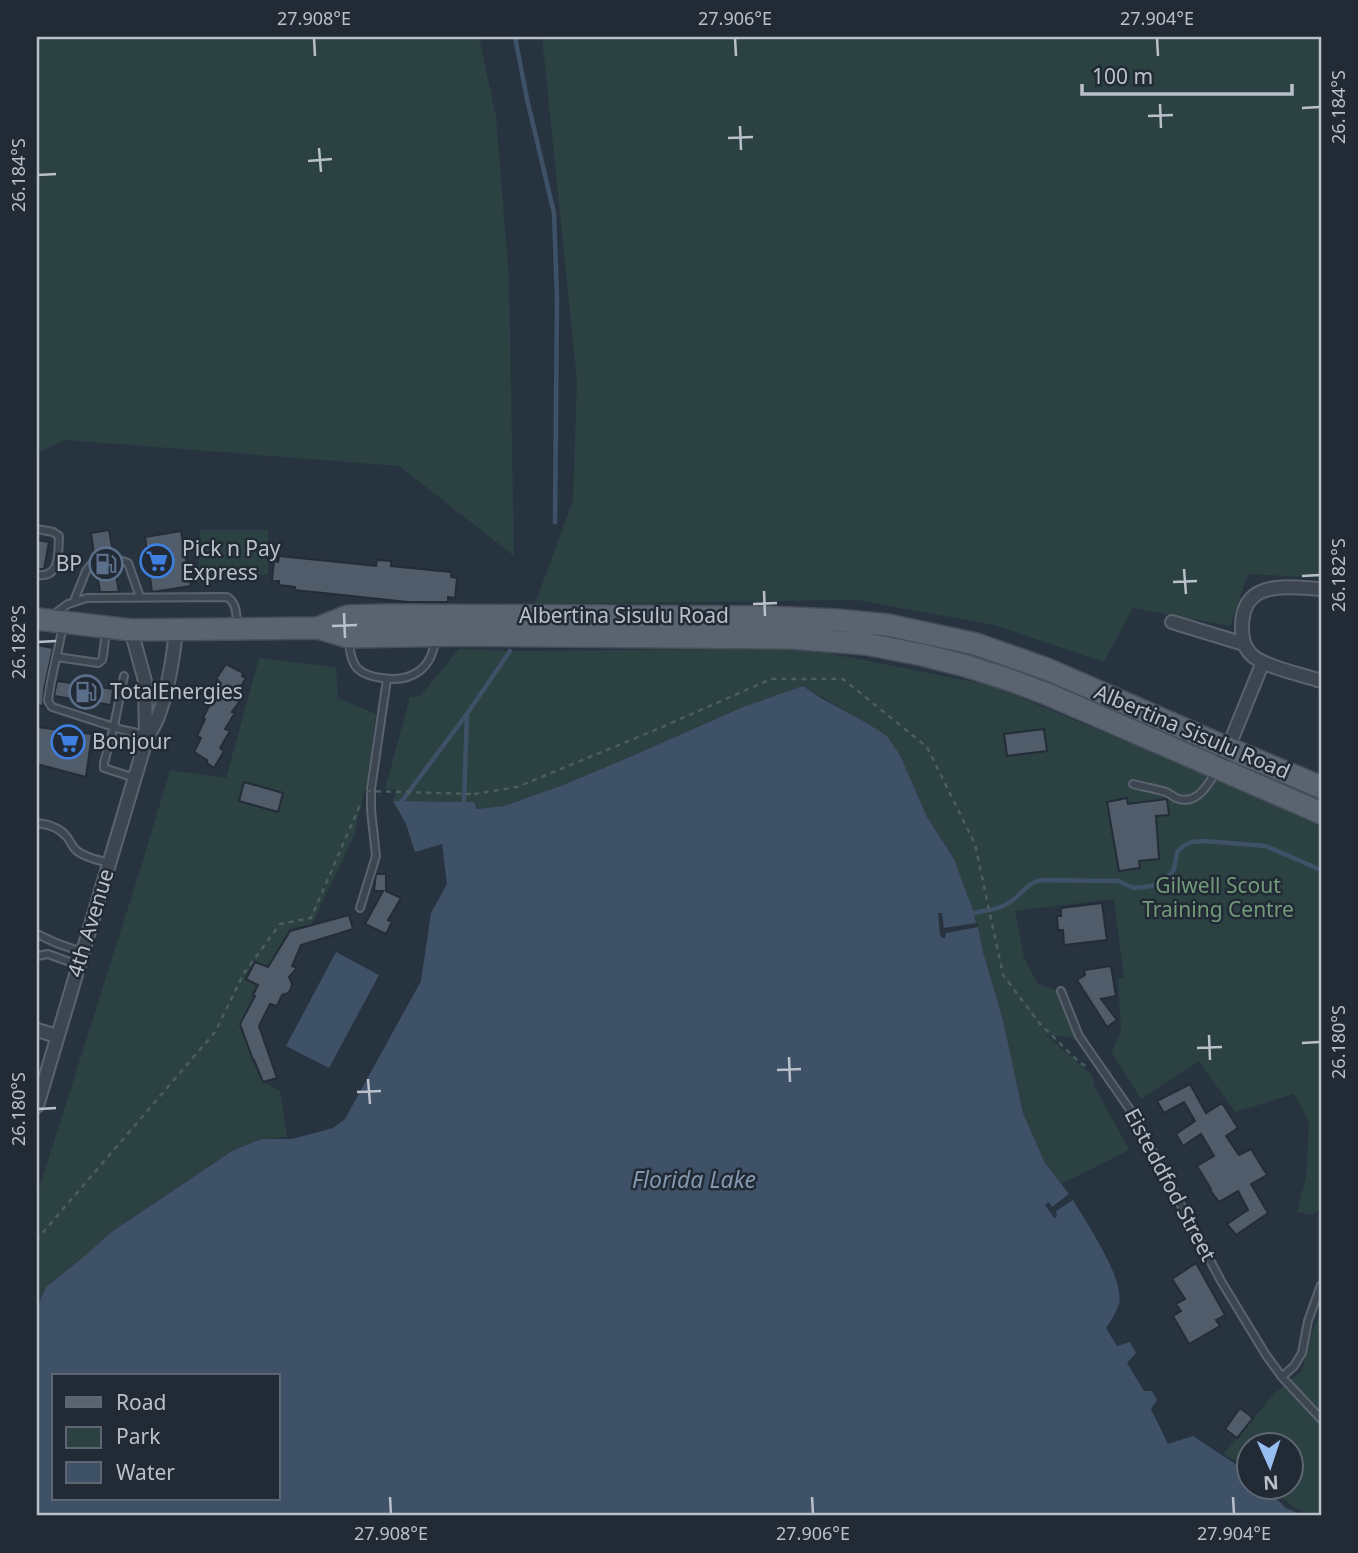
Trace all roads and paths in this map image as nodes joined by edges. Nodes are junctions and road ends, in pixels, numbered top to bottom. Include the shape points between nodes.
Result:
1 (37, 529) edge
2 (113, 558) dead end
3 (95, 560) dead end
4 (37, 575) edge
5 (1321, 589) edge
6 (140, 597) junction
7 (74, 601) junction
8 (49, 620) edge
9 (1172, 622) dead end
10 (348, 626) junction
11 (107, 628) junction
12 (237, 629) junction
13 (131, 630) junction
14 (176, 630) junction
15 (435, 636) junction
16 (1244, 644) junction
17 (57, 657) junction
18 (1263, 662) junction
19 (124, 676) dead end
20 (387, 679) junction
21 (1321, 681) edge
22 (114, 726) junction
23 (147, 736) junction
24 (1228, 748) junction
25 (1217, 768) junction
26 (135, 778) junction
27 (1133, 784) dead end
28 (1321, 787) edge
29 (366, 791) dead end
30 (361, 804) dead end
31 (1321, 813) edge
32 (37, 823) edge
33 (109, 863) junction
34 (359, 908) dead end
35 (37, 934) edge
36 (82, 952) junction
37 (37, 956) edge
38 (78, 965) junction
39 (1061, 991) dead end
40 (37, 1030) edge
41 (57, 1036) junction
42 (1089, 1068) dead end
43 (37, 1106) edge
44 (37, 1241) edge
45 (1321, 1285) edge
46 (1282, 1377) junction
47 (1321, 1419) edge

1 - 4 lane via 59,536 53,571
2 - 6 lane via 128,563
3 - 7 lane
5 - 16 street via 1275,588 1251,597 1242,618
6 - 7 lane
6 - 12 lane via 227,597 235,606
7 - 8 lane
8 - 11 main road, Albertina Sisulu Road
8 - 17 lane
9 - 16 street
10 - 12 main road, Albertina Sisulu Road
10 - 15 main road, Albertina Sisulu Road
10 - 20 lane via 350,655 356,666 372,677
10 - 24 main road, Albertina Sisulu Road via 768,617 888,625 1021,659
11 - 13 main road, Albertina Sisulu Road
11 - 17 lane via 99,663
12 - 14 main road, Albertina Sisulu Road
13 - 14 main road, Albertina Sisulu Road
13 - 23 street, 4th Avenue via 145,681
14 - 23 street, 4th Avenue via 163,699
15 - 20 lane via 433,655 425,666 410,676
15 - 25 main road, Albertina Sisulu Road via 791,638 866,644 1007,679
16 - 18 street
17 - 22 lane via 48,701 52,707
18 - 21 street
18 - 24 street
19 - 22 lane
20 - 34 lane via 371,789 376,856
22 - 23 lane
22 - 26 lane via 104,768
23 - 26 street, 4th Avenue
24 - 25 street
24 - 28 main road, Albertina Sisulu Road
25 - 27 lane via 1206,788 1188,799
25 - 31 main road, Albertina Sisulu Road
26 - 33 street, 4th Avenue
29 - 42 path, bridge via 474,794 517,787 771,679 843,679 927,747 975,844 1003,975 1040,1024
30 - 44 path via 311,918 280,924 244,973 215,1032
32 - 33 lane via 60,830 86,856
33 - 36 street, 4th Avenue
35 - 36 lane
36 - 38 street, 4th Avenue
37 - 38 lane via 48,954
38 - 41 street, 4th Avenue
39 - 46 lane, Eisteddfod Street via 1079,1036 1133,1114 1221,1281
40 - 41 street
41 - 43 street, 4th Avenue
45 - 46 lane via 1302,1353
46 - 47 lane, Eisteddfod Street

